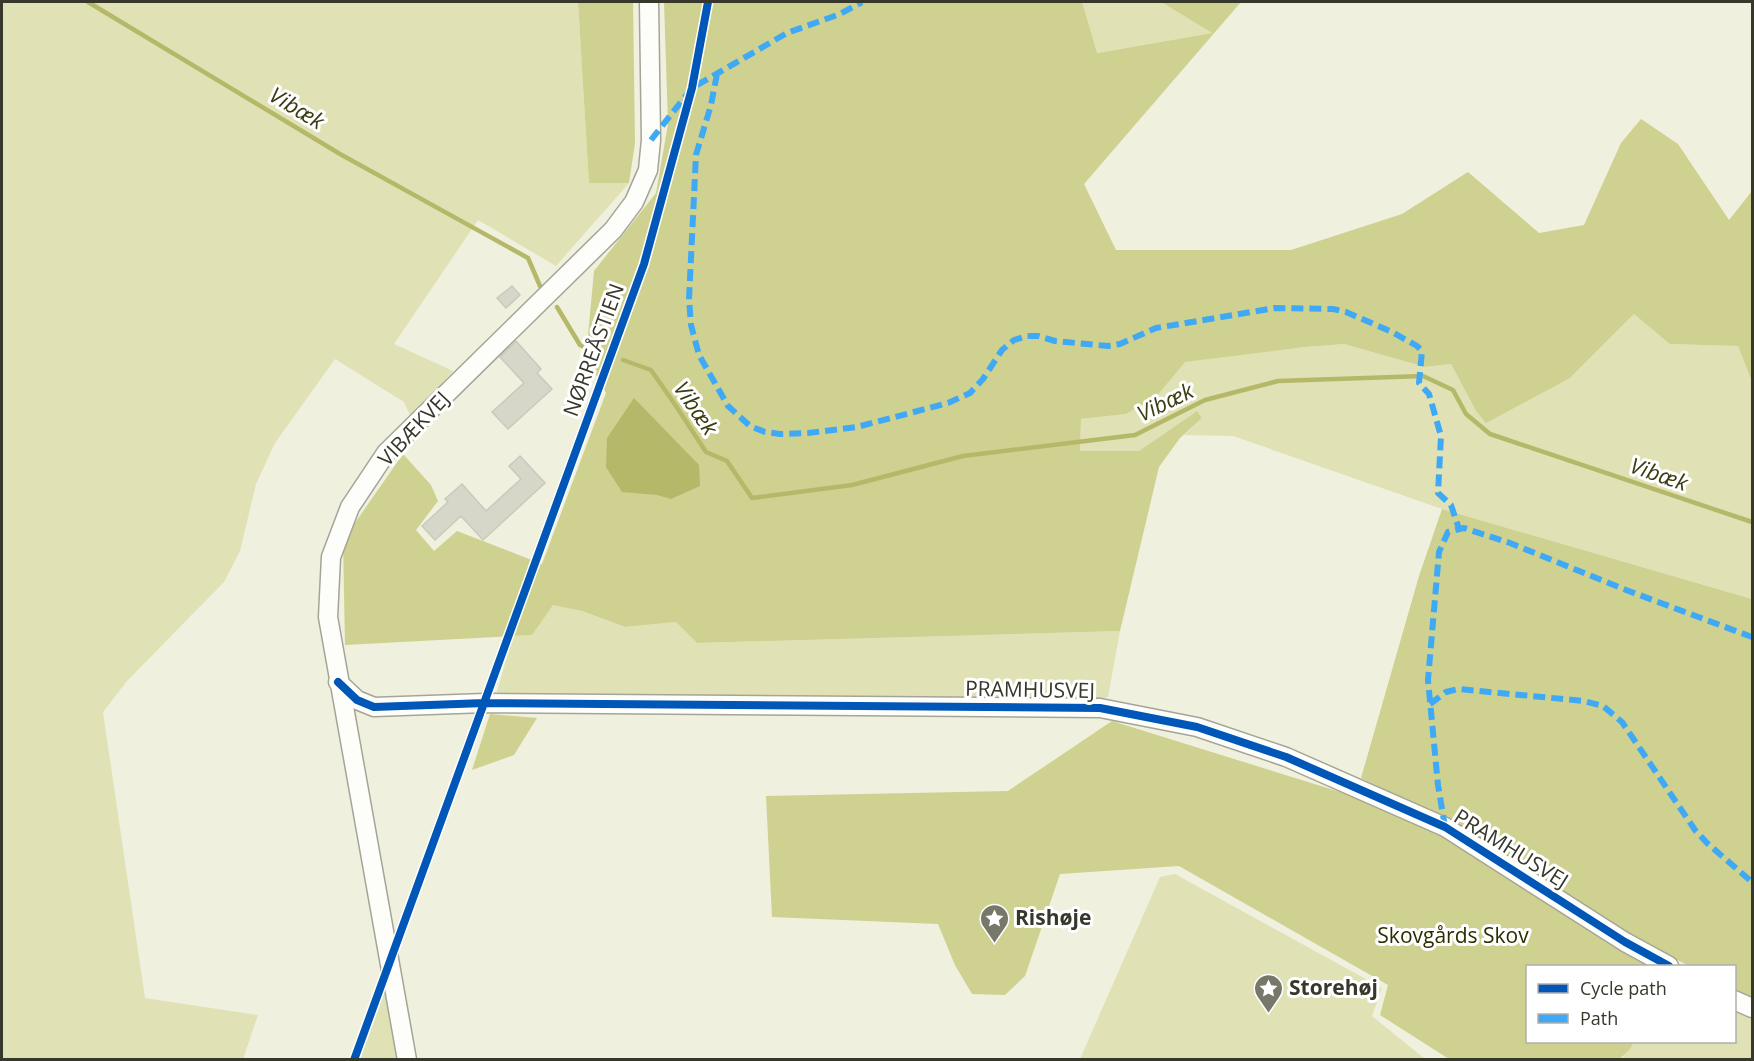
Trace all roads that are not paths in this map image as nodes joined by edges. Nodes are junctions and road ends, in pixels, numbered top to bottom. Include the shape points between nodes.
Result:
1 (649, 2) edge
2 (338, 682) junction
3 (374, 707) junction
4 (350, 739) junction
5 (1667, 965) edge
6 (1736, 1001) edge
7 (1752, 1008) edge
8 (407, 1059) edge

1 - 2 street, VIBÆKVEJ via 651,140 648,170 634,202 613,230 387,453 350,507 332,557 328,617
2 - 3 street via 357,700
2 - 4 street, VIBÆKVEJ
3 - 4 street
3 - 5 street, PRAMHUSVEJ via 497,703 1100,708 1197,727 1286,757 1445,827
4 - 8 street, VIBÆKVEJ
6 - 7 street

